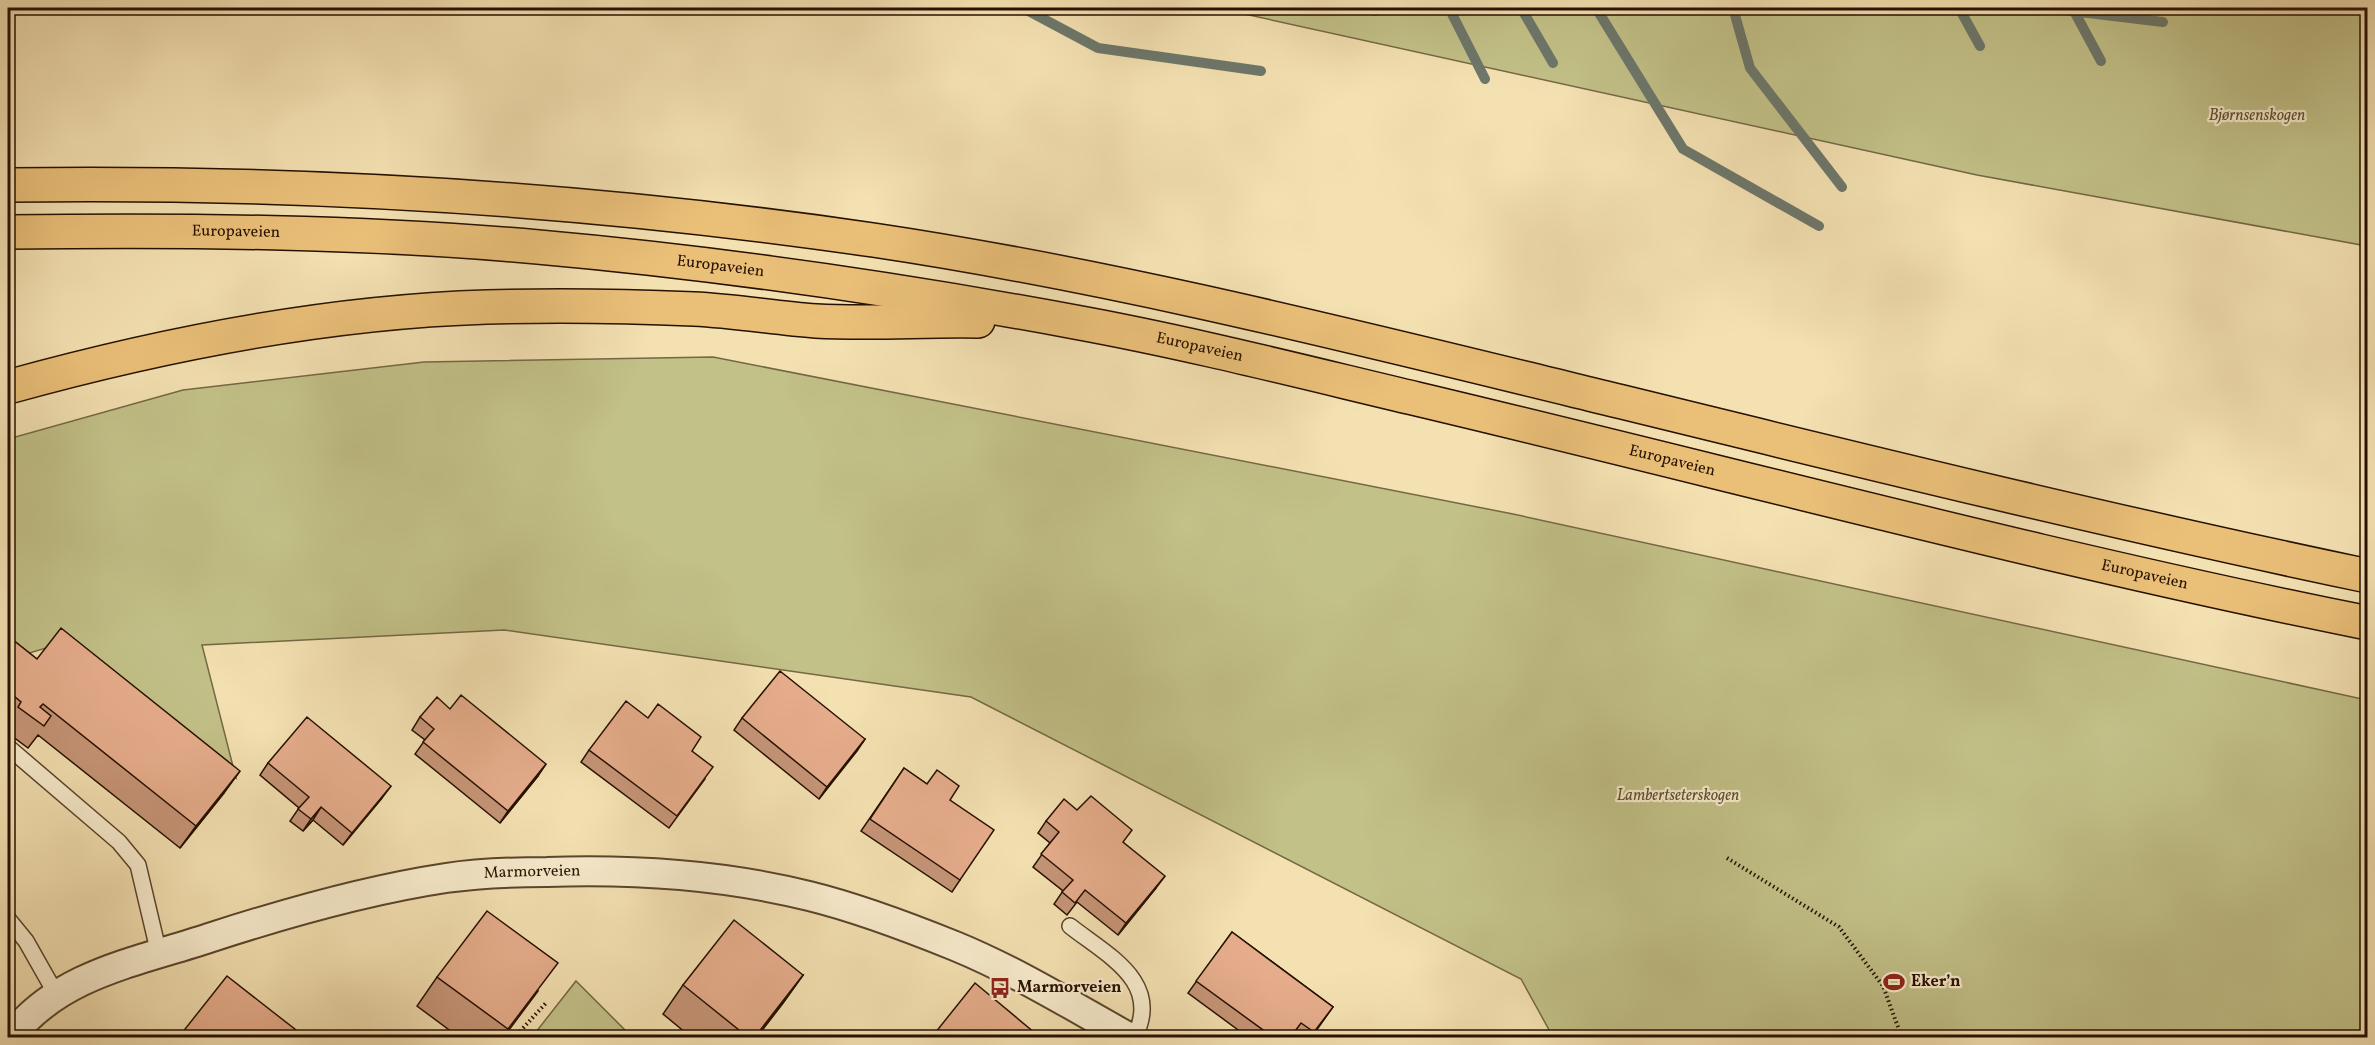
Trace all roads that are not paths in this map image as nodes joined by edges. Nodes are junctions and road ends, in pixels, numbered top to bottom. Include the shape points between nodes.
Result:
1 (8, 173) edge
2 (76, 184) junction
3 (8, 185) edge
4 (8, 231) edge
5 (1081, 323) junction
6 (8, 387) edge
7 (2367, 576) edge
8 (2367, 623) edge
9 (8, 747) edge
10 (8, 919) edge
11 (1070, 926) dead end
12 (159, 954) junction
13 (56, 994) junction
14 (10, 1038) edge
15 (1132, 1038) edge

1 - 2 highway
2 - 3 highway
2 - 7 highway via 284,187 507,198 877,241 1084,278 1313,327 2104,518
4 - 5 highway, Europaveien via 286,233 535,247 764,271
5 - 6 highway via 817,321 695,309 588,306 435,310 266,330 66,371
5 - 8 highway, Europaveien via 1271,364 2079,559
9 - 12 lane via 119,842 138,865
10 - 13 lane via 27,941
11 - 15 lane, Marmorveien via 1132,975 1144,1004 1141,1024
12 - 13 street, Marmorveien via 94,974
12 - 15 street, Marmorveien via 294,912 447,878 580,871 667,874 770,887 859,910 1020,975
13 - 14 street, Marmorveien via 24,1018

